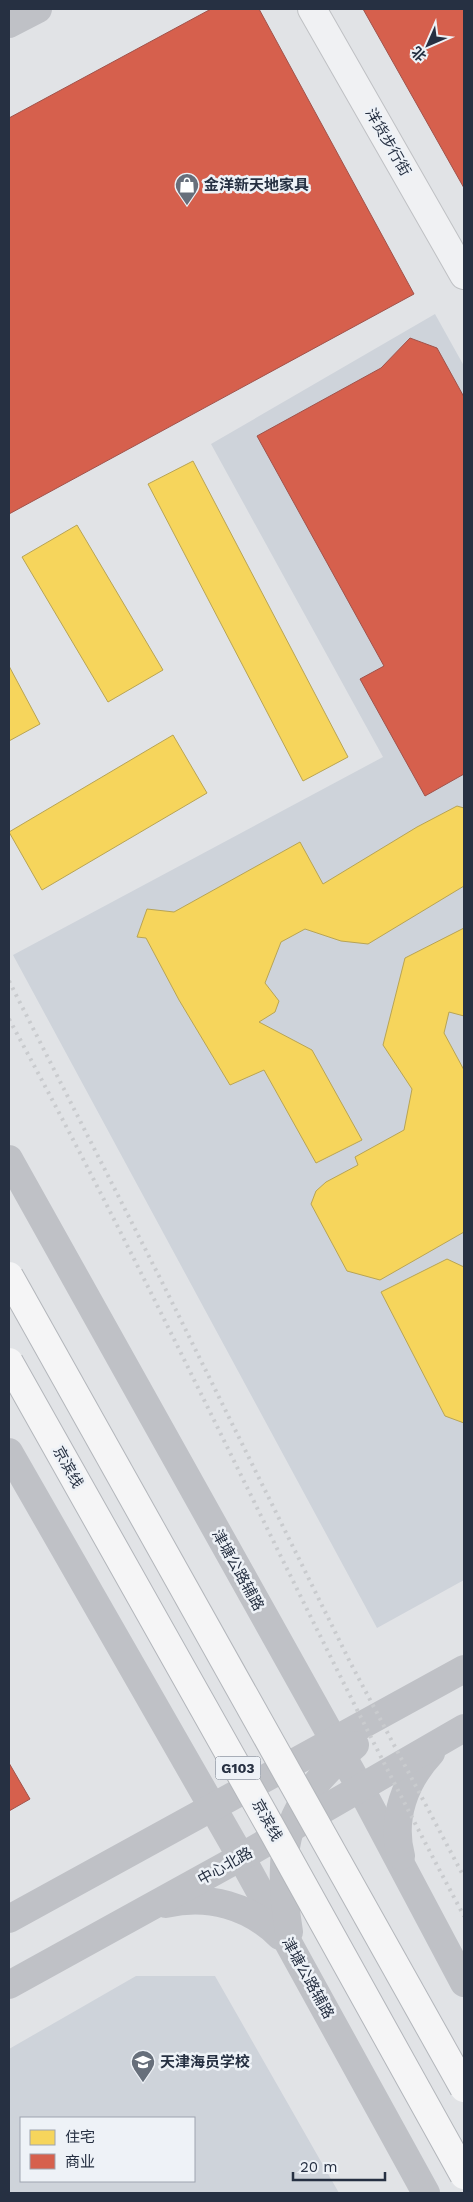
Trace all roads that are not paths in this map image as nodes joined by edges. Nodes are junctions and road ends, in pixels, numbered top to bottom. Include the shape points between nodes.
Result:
1 (38, 9) edge
2 (312, 9) edge
3 (9, 24) edge
4 (464, 276) edge
5 (9, 1159) edge
6 (9, 1276) edge
7 (9, 1362) edge
8 (9, 1452) edge
9 (464, 1669) edge
10 (458, 1732) edge
11 (338, 1748) junction
12 (361, 1789) junction
13 (212, 1807) junction
14 (290, 1830) junction
15 (241, 1857) junction
16 (411, 1883) junction
17 (135, 1916) junction
18 (9, 1919) edge
19 (296, 1955) junction
20 (464, 1983) edge
21 (9, 1985) edge
22 (464, 2088) edge
23 (464, 2175) edge
24 (426, 2193) edge

1 - 3 main road
2 - 4 street, 洋货步行街
5 - 11 main road, 津塘公路辅路
6 - 22 highway, G103, bridge
7 - 23 highway, 京滨线 / G103, bridge
8 - 13 main road, 津塘公路辅路
9 - 11 main road
10 - 12 main road, 中心北路
10 - 16 main road via 419,1766 401,1803 398,1837
11 - 12 main road, 津塘公路辅路
11 - 13 main road
11 - 14 main road via 296,1812
12 - 14 main road, 中心北路
12 - 16 main road, 津塘公路辅路
13 - 15 main road, 津塘公路辅路
13 - 18 main road
14 - 15 main road, 中心北路
14 - 19 main road via 283,1870 289,1935
15 - 17 main road, 中心北路
15 - 19 main road, 津塘公路辅路
16 - 20 main road, 津塘公路辅路
17 - 19 main road via 180,1901 230,1905 261,1920
17 - 21 main road, 中心北路
19 - 24 main road, 津塘公路辅路

